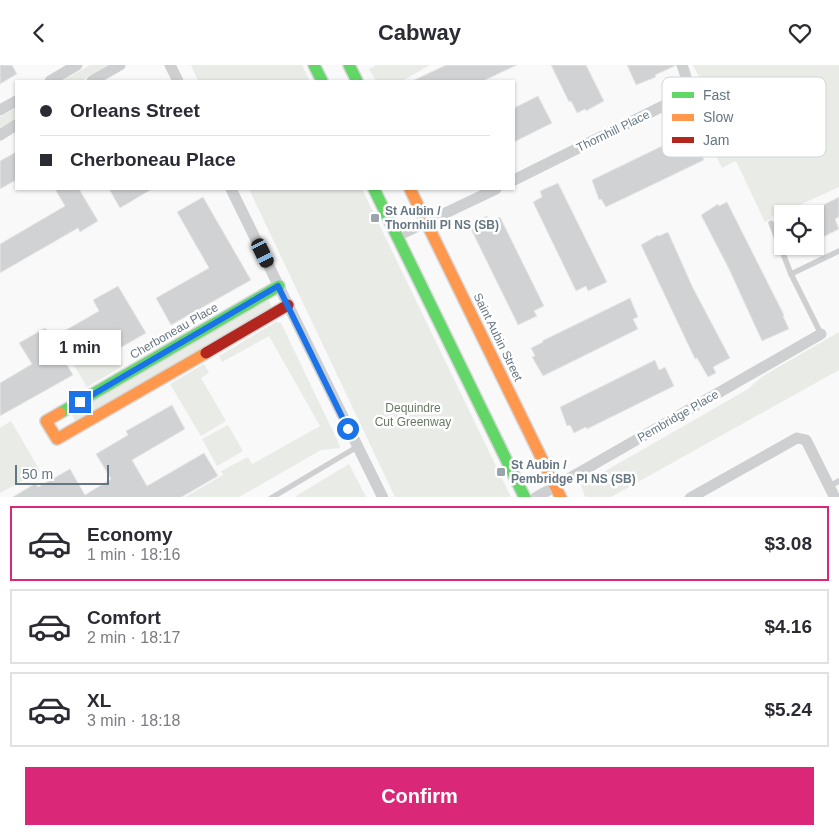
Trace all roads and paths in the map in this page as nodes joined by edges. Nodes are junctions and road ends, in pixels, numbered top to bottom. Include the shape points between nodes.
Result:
1 (78, 65) edge
2 (120, 65) edge
3 (170, 65) edge
4 (314, 65) edge
5 (349, 65) edge
6 (682, 65) edge
7 (686, 77) edge
8 (52, 80) edge
9 (94, 80) edge
10 (178, 80) edge
11 (322, 80) edge
12 (356, 80) edge
13 (15, 102) edge
14 (662, 106) edge
15 (0, 110) edge
16 (15, 126) edge
17 (0, 135) edge
18 (515, 180) edge
19 (231, 190) edge
20 (374, 190) edge
21 (410, 190) edge
22 (494, 190) edge
23 (426, 222) junction
24 (771, 223) dead end
25 (397, 236) junction
26 (839, 251) edge
27 (791, 274) junction
28 (278, 286) junction
29 (288, 305) junction
30 (820, 334) joint
31 (357, 447) junction
32 (834, 484) edge
33 (556, 486) junction
34 (271, 497) edge
35 (383, 497) edge
36 (525, 497) edge
37 (535, 497) edge
38 (561, 497) edge
39 (690, 497) edge
40 (836, 497) edge

1 - 8 street
2 - 9 street
3 - 10 street
4 - 11 main road
5 - 12 main road
6 - 7 street, Thornhill Place
13 - 15 street
14 - 18 street, Thornhill Place
16 - 17 street
19 - 28 street
20 - 25 main road
21 - 23 main road, Saint Aubin Street
22 - 23 street
23 - 25 street
23 - 33 main road, Saint Aubin Street
24 - 27 lane
25 - 36 main road
26 - 27 lane
27 - 30 lane
28 - 29 street
28 - 29 main road, Cherboneau Place via 46,421 57,439
29 - 31 street
30 - 33 street, Pembridge Place
31 - 34 lane
31 - 35 street
32 - 39 street via 806,440 797,438
32 - 40 street
33 - 37 street, Pembridge Place
33 - 38 main road, Saint Aubin Street

